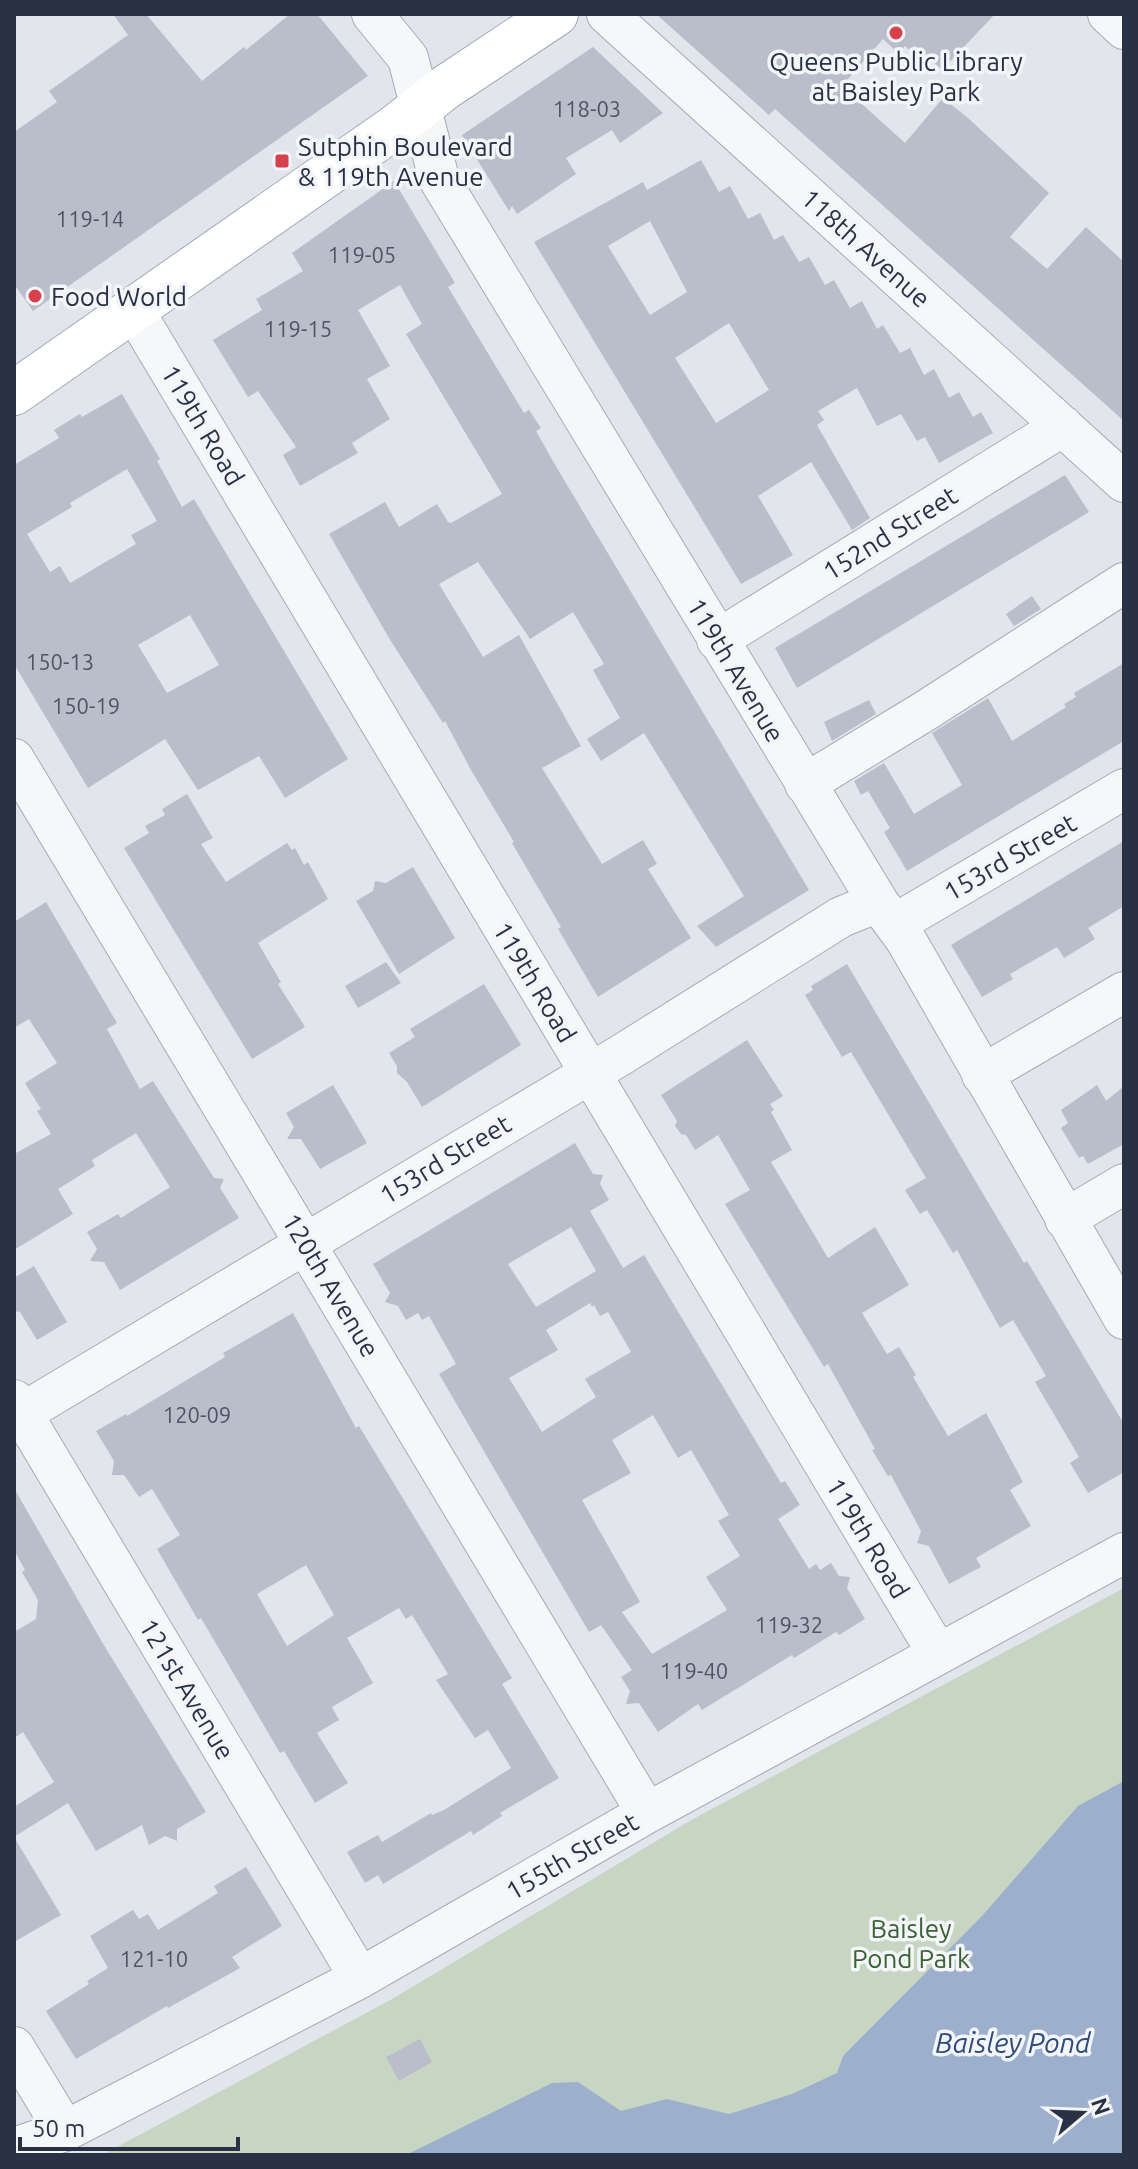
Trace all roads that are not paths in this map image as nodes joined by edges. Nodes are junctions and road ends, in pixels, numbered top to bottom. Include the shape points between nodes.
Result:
1 (372, 14) edge
2 (556, 14) edge
3 (607, 14) edge
4 (1108, 14) edge
5 (1124, 29) edge
6 (422, 106) junction
7 (133, 309) junction
8 (19, 379) edge
9 (1063, 426) junction
10 (1124, 482) edge
11 (1124, 583) edge
12 (717, 640) junction
13 (14, 759) edge
14 (805, 784) junction
15 (1124, 789) edge
16 (886, 913) junction
17 (1124, 992) edge
18 (590, 1072) junction
19 (982, 1075) junction
20 (1124, 1184) edge
21 (1065, 1219) junction
22 (305, 1243) junction
23 (1124, 1319) edge
24 (17, 1410) edge
25 (1124, 1553) edge
26 (938, 1654) junction
27 (647, 1813) junction
28 (360, 1978) junction
29 (14, 2047) edge
30 (65, 2131) junction
31 (14, 2148) edge

1 - 6 street, 119th Avenue via 408,58
2 - 6 main road
3 - 9 street, 118th Avenue
4 - 5 street
6 - 7 main road
6 - 12 street, 119th Avenue via 439,179
7 - 8 main road
7 - 18 street, 119th Road
9 - 10 street, 118th Avenue
9 - 12 street, 152nd Street
11 - 14 street
12 - 14 street, 119th Avenue
13 - 22 street, 120th Avenue
14 - 16 street, 119th Avenue
15 - 16 street, 153rd Street
16 - 18 street, 153rd Street via 841,917
16 - 19 street, 119th Avenue
17 - 19 street
18 - 22 street, 153rd Street
18 - 26 street, 119th Road
19 - 21 street, 119th Avenue
20 - 21 street
21 - 23 street, 119th Avenue
22 - 24 street, 153rd Street
22 - 27 street, 120th Avenue
24 - 28 street, 121st Avenue
25 - 26 street, 155th Street
26 - 27 street, 155th Street
27 - 28 street, 155th Street
28 - 30 street, 155th Street
29 - 30 street
30 - 31 street, 155th Street

